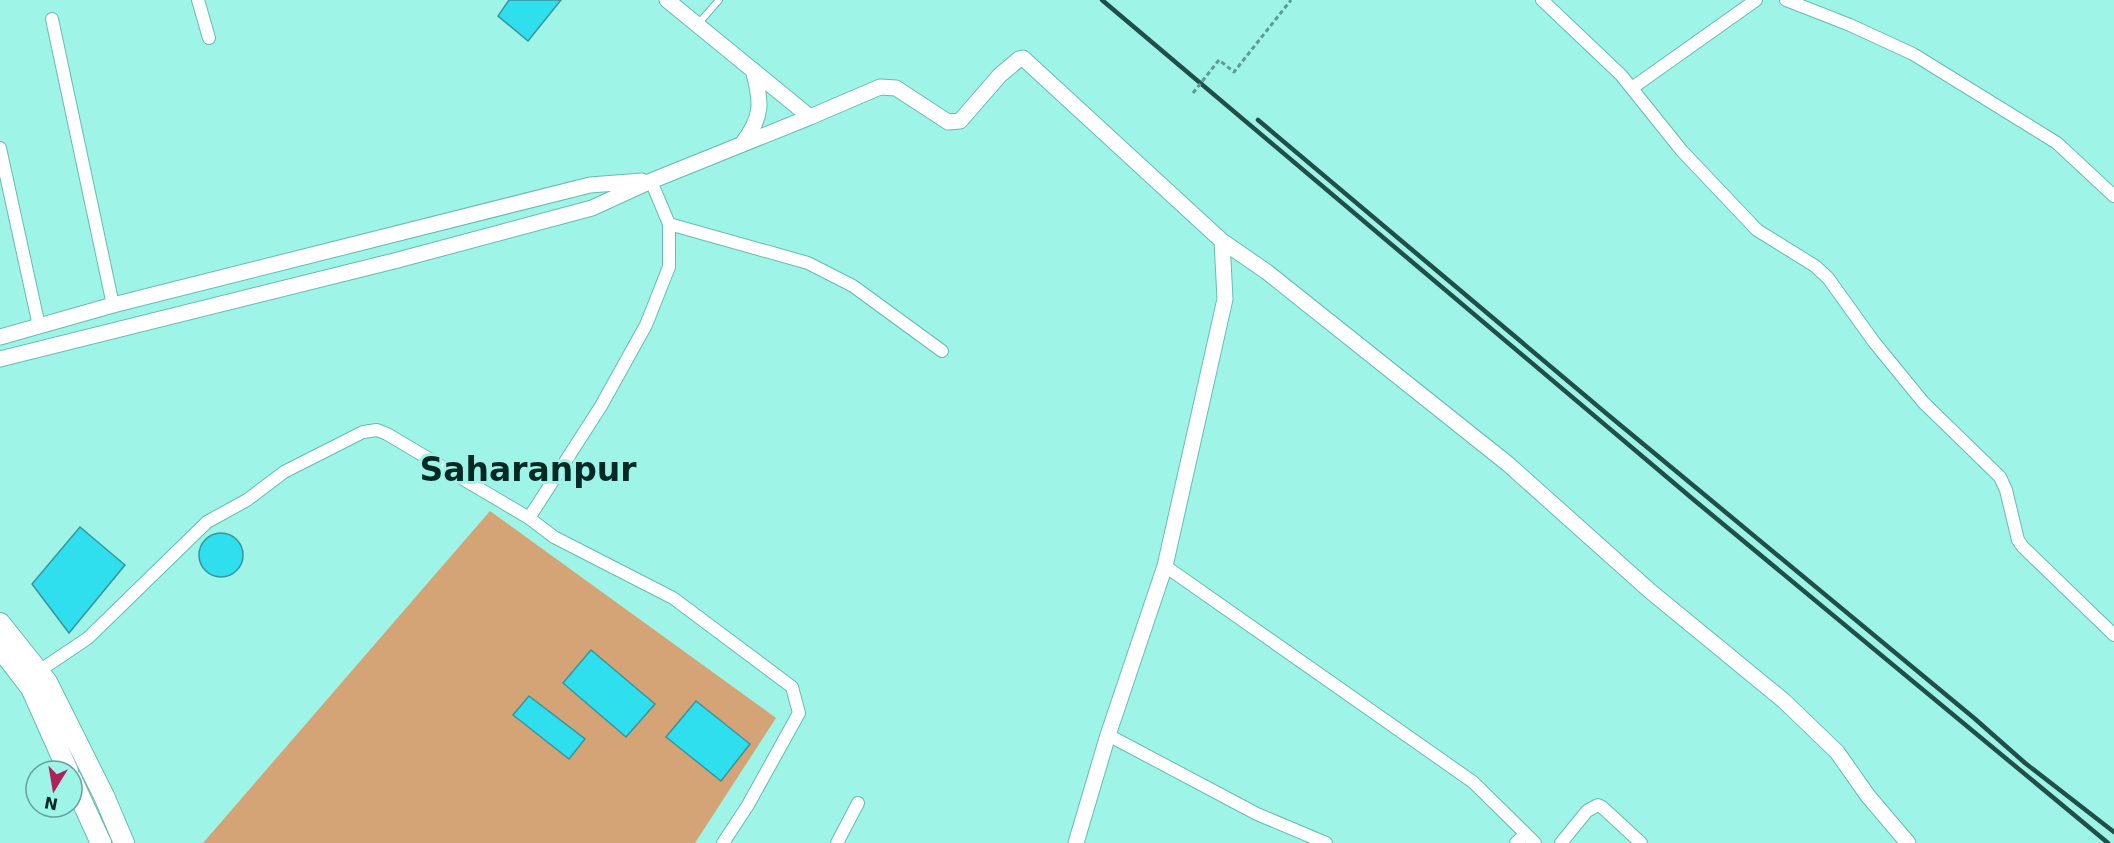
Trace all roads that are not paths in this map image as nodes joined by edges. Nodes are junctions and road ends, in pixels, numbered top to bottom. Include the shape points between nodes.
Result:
1 (198, 0) edge
2 (668, 0) edge
3 (719, 0) edge
4 (1542, 0) edge
5 (1756, 0) edge
6 (1786, 0) edge
7 (52, 19) dead end
8 (698, 25) junction
9 (209, 38) dead end
10 (753, 70) junction
11 (1632, 88) junction
12 (810, 117) junction
13 (742, 144) junction
14 (0, 148) edge
15 (651, 181) junction
16 (2114, 196) edge
17 (669, 224) junction
18 (1222, 241) junction
19 (113, 305) junction
20 (39, 326) junction
21 (0, 337) edge
22 (942, 351) dead end
23 (0, 359) edge
24 (529, 518) junction
25 (1165, 566) junction
26 (0, 623) edge
27 (2114, 634) edge
28 (0, 648) edge
29 (39, 680) junction
30 (1108, 735) junction
31 (64, 759) edge
32 (104, 796) junction
33 (84, 802) edge
34 (858, 803) dead end
35 (84, 807) edge
36 (1531, 839) edge
37 (101, 843) edge
38 (124, 843) edge
39 (723, 843) edge
40 (837, 843) edge
41 (1076, 843) edge
42 (1326, 843) edge
43 (1516, 843) edge
44 (1561, 843) edge
45 (1641, 843) edge
46 (1908, 843) edge

1 - 9 street
2 - 8 street
3 - 8 lane
4 - 11 street
5 - 11 street
6 - 16 street via 1913,54 2057,143
7 - 19 street
8 - 10 street
10 - 12 street
10 - 13 street via 759,109 754,129
11 - 27 street via 1682,151 1757,230 1828,278 1923,402 2000,477 2023,547
12 - 13 street
12 - 18 street via 887,87 896,88 948,122 960,121 1000,75 1023,58
13 - 15 street
14 - 20 street
15 - 17 street
15 - 19 street via 590,185
15 - 23 street via 592,208
17 - 22 street via 808,263 853,286
17 - 24 street via 669,267 646,326 601,406
18 - 25 street via 1225,299
18 - 46 street via 1267,272 1508,464 1650,591 1784,701 1837,752
19 - 20 street
20 - 21 street
24 - 29 street via 387,434 377,430 363,432 284,472 247,500 207,522
24 - 39 street via 554,537 673,598 792,687 799,713
25 - 30 street
25 - 36 street via 1473,782
26 - 29 main road
28 - 29 main road
29 - 31 main road
29 - 32 main road
30 - 41 street
30 - 42 street via 1257,814
32 - 33 main road
32 - 38 main road
34 - 40 street
35 - 37 main road
36 - 43 street
44 - 45 street via 1587,811 1598,805

